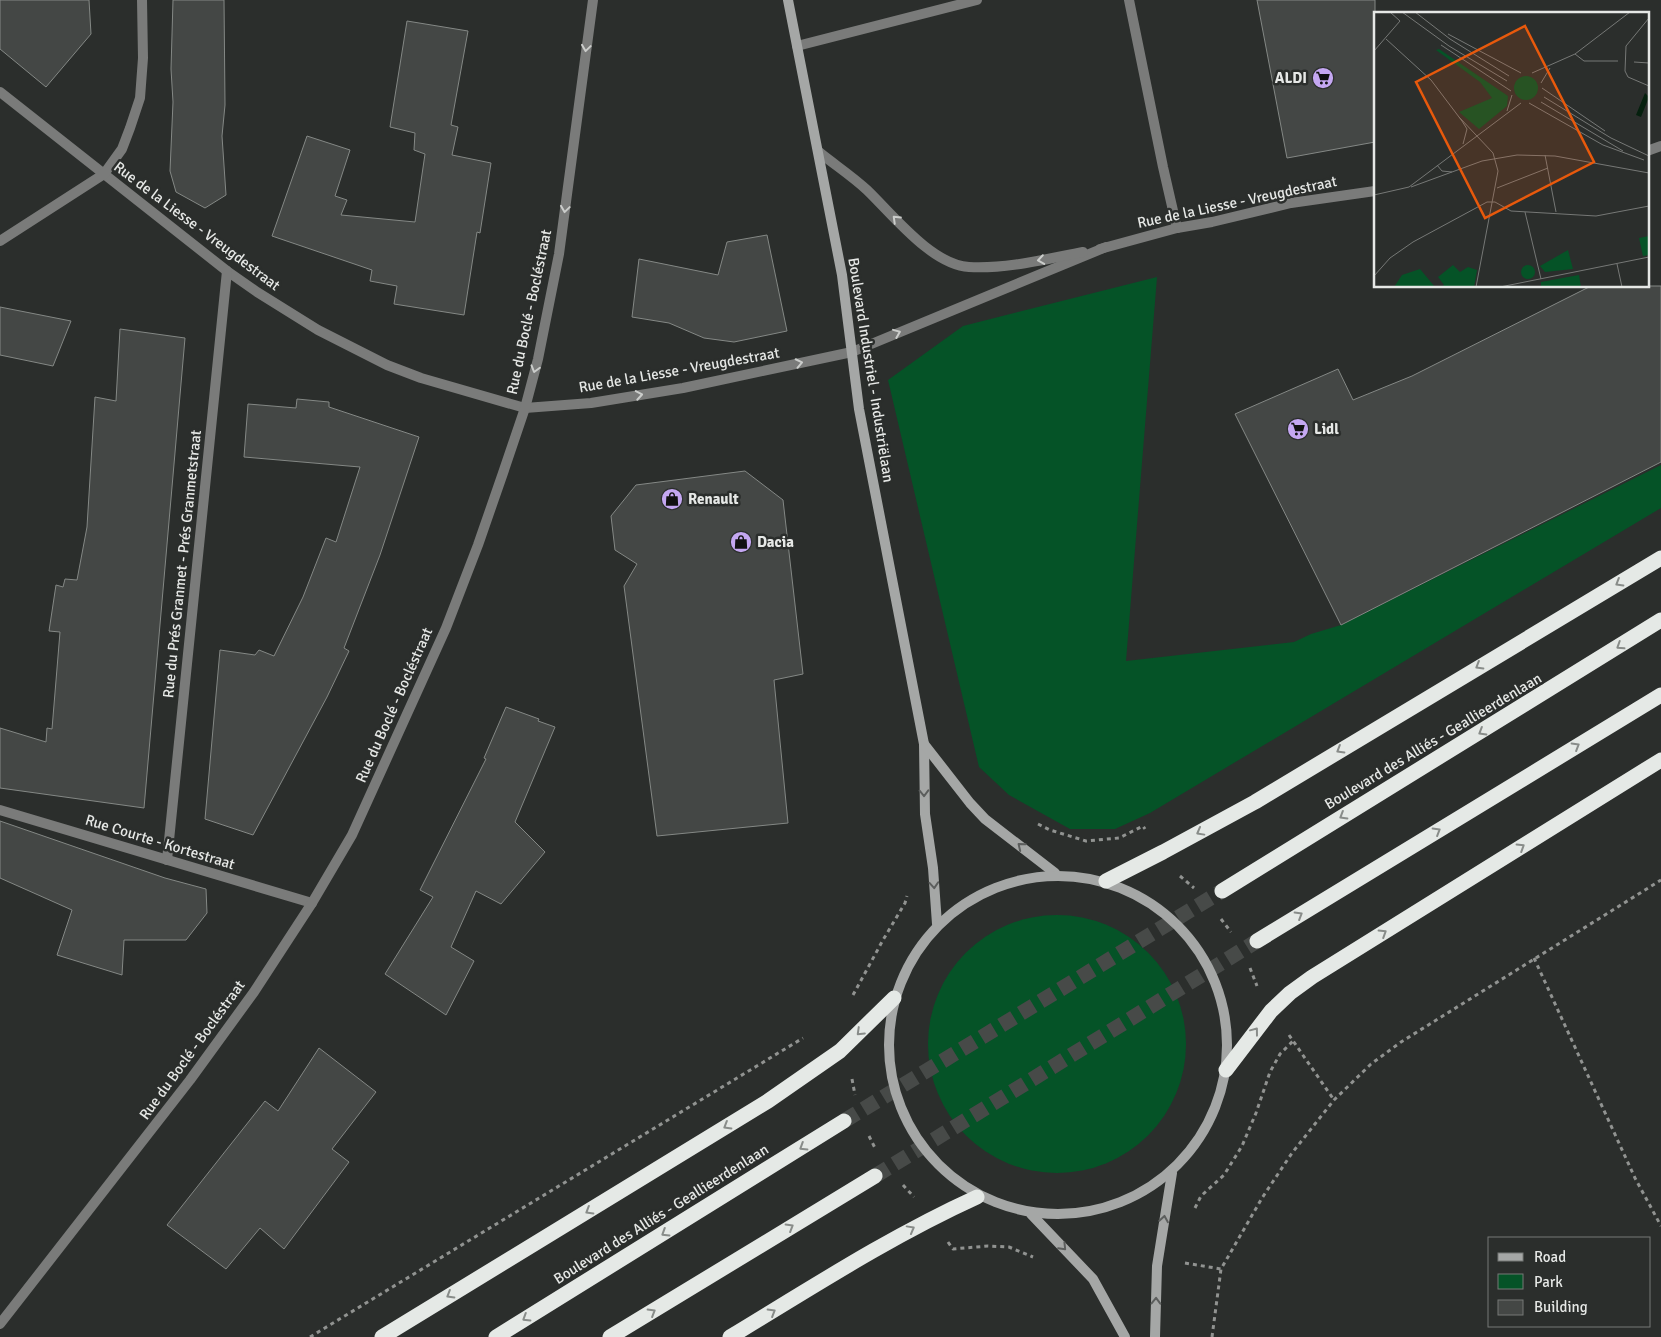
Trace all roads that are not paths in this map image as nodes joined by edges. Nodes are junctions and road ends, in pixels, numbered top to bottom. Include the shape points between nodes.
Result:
1 (142, 0) edge
2 (593, 0) edge
3 (788, 0) edge
4 (977, 0) edge
5 (1129, 0) edge
6 (797, 46) junction
7 (0, 92) edge
8 (1661, 146) edge
9 (1648, 151) edge
10 (819, 152) junction
11 (104, 174) junction
12 (1374, 191) edge
13 (1177, 228) junction
14 (0, 241) edge
15 (1106, 247) junction
16 (227, 271) junction
17 (852, 352) junction
18 (525, 408) junction
19 (1661, 558) edge
20 (1661, 620) edge
21 (1661, 695) edge
22 (924, 744) junction
23 (1661, 760) edge
24 (0, 810) edge
25 (168, 860) junction
26 (1055, 873) junction
27 (1106, 881) junction
28 (1222, 891) tunnel mouth
29 (312, 903) junction
30 (938, 924) junction
31 (1257, 941) tunnel mouth
32 (894, 998) junction
33 (1226, 1070) junction
34 (844, 1122) tunnel mouth
35 (1172, 1173) junction
36 (875, 1176) tunnel mouth
37 (977, 1197) junction
38 (1031, 1214) junction
39 (0, 1324) edge
40 (382, 1337) edge
41 (496, 1337) edge
42 (610, 1337) edge
43 (730, 1337) edge
44 (1124, 1337) edge
45 (1155, 1337) edge

1 - 11 street via 144,58 140,98 122,148
2 -> 18 street, Rue du Boclé - Bocléstraat via 559,254
3 - 6 main road, Boulevard Industriel - Industriëlaan
4 - 6 street
5 - 13 street
6 - 10 main road, Boulevard Industriel - Industriëlaan
7 - 11 street, Rue de la Liesse - Vreugdestraat
8 - 9 street
15 -> 10 street, Rue de la Liesse - Vreugdestraat via 1000,266 968,267 946,262 932,253 866,189
10 - 17 main road, Boulevard Industriel - Industriëlaan via 842,275
11 - 14 street
11 - 16 street, Rue de la Liesse - Vreugdestraat
12 - 13 street, Rue de la Liesse - Vreugdestraat via 1291,203
13 - 15 street, Rue de la Liesse - Vreugdestraat
17 -> 15 street, Rue de la Liesse - Vreugdestraat
16 - 18 street, Rue de la Liesse - Vreugdestraat via 318,330 378,360 421,378
16 - 25 street, Rue du Prés Granmet - Prés Granmetstraat
18 -> 17 street, Rue de la Liesse - Vreugdestraat via 591,403 683,388
17 - 22 main road, Boulevard Industriel - Industriëlaan via 859,409
18 - 29 street, Rue du Boclé - Bocléstraat via 446,628 352,835
19 -> 27 highway via 1255,802
20 -> 28 highway, Boulevard des Alliés - Geallieerdenlaan
31 -> 21 highway
26 -> 22 main road, Boulevard Industriel - Industriëlaan via 985,819
22 -> 30 main road, Boulevard Industriel - Industriëlaan via 925,814
33 -> 23 highway via 1270,1011 1312,977
24 - 25 street, Rue Courte - Kortestraat
25 - 29 street, Rue Courte - Kortestraat
26 - 27 main road
26 - 30 main road via 1012,881 982,895
27 - 33 main road via 1168,916 1200,954 1215,982 1223,1010
29 - 39 street, Rue du Boclé - Bocléstraat via 254,992 190,1080
30 - 32 main road via 920,947
32 - 37 main road via 887,1048 899,1107 929,1158
32 -> 40 highway via 840,1051 768,1101
33 - 35 main road via 1215,1110 1195,1146
34 -> 41 highway, Boulevard des Alliés - Geallieerdenlaan
35 - 38 main road via 1105,1210
45 -> 35 main road via 1157,1266
42 -> 36 highway
37 - 38 main road via 1003,1208
43 -> 37 highway via 931,1218
38 -> 44 main road via 1093,1279

